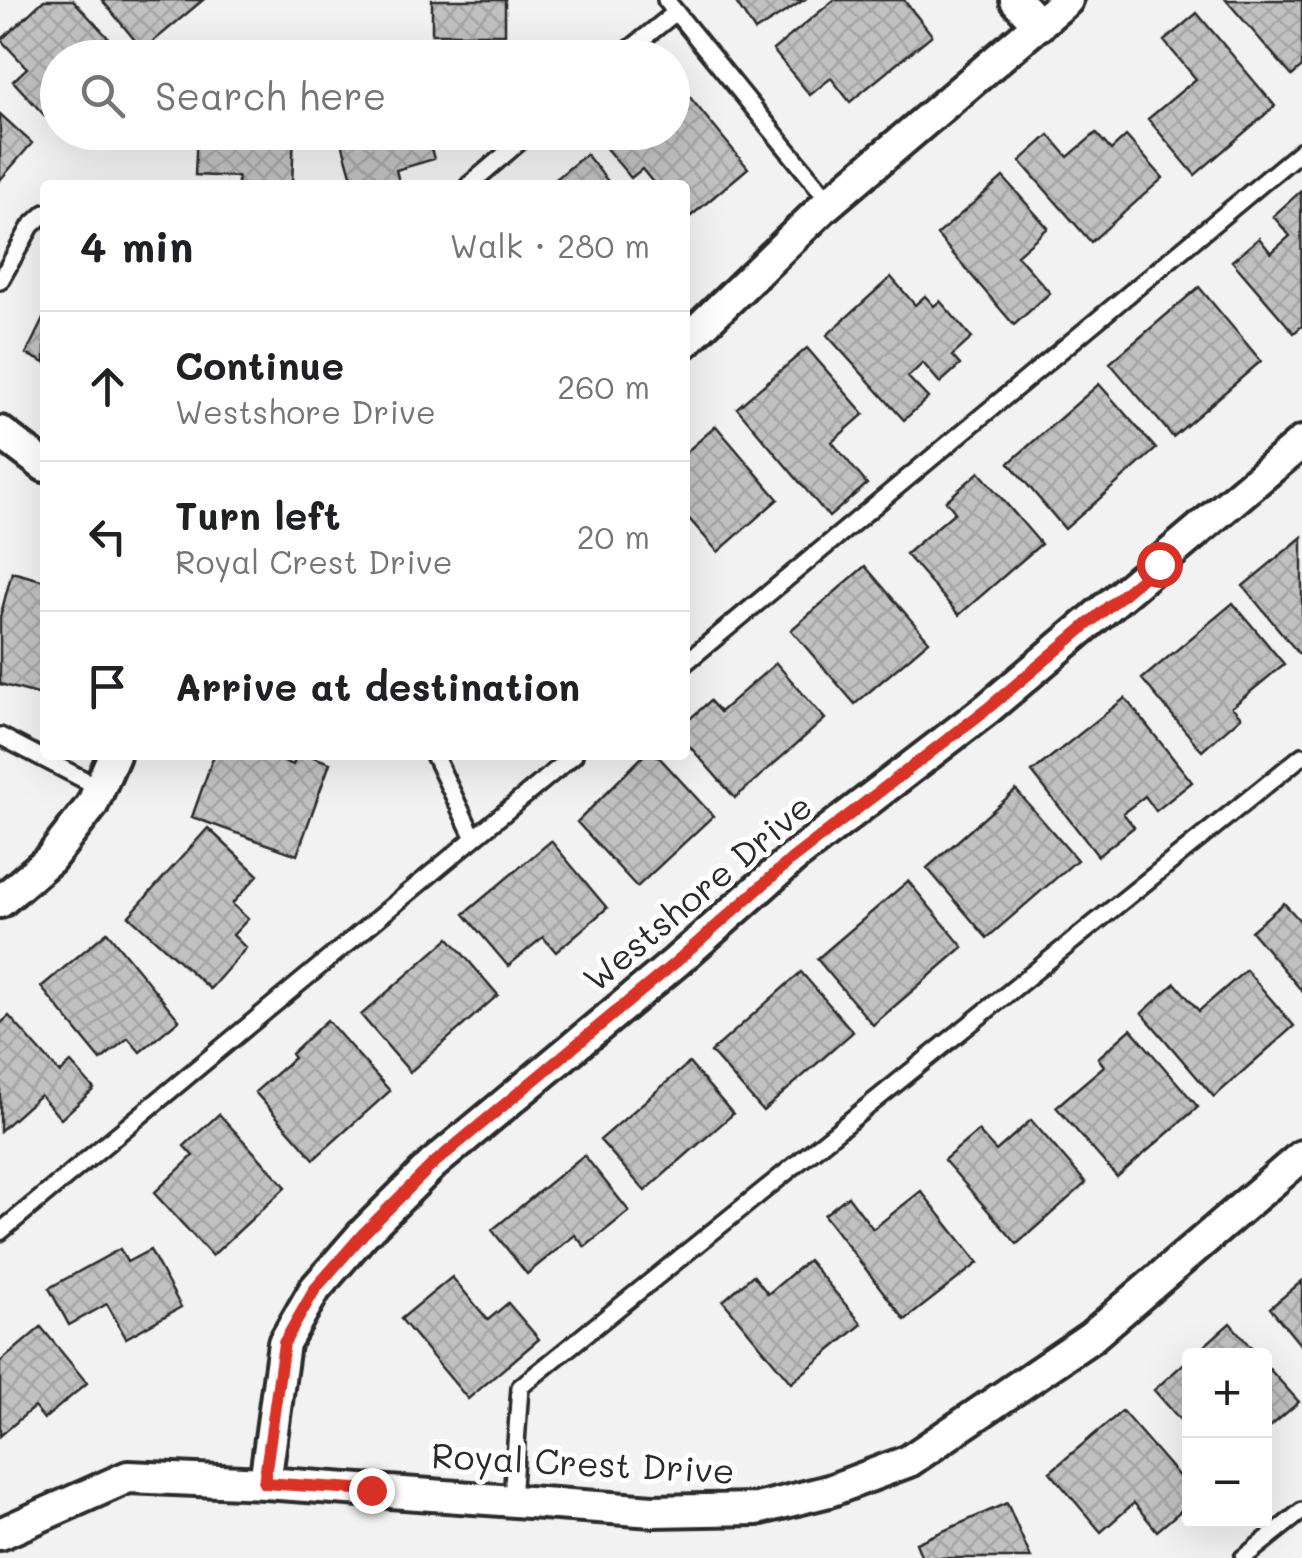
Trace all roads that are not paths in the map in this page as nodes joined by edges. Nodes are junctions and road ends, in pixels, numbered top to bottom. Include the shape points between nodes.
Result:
1 (1016, 0) edge
2 (1068, 0) edge
3 (671, 6) edge
4 (1038, 25) junction
5 (638, 40) edge
6 (509, 150) edge
7 (1302, 150) edge
8 (475, 180) edge
9 (830, 202) junction
10 (40, 217) edge
11 (0, 281) edge
12 (690, 337) edge
13 (0, 432) edge
14 (1302, 442) edge
15 (40, 462) edge
16 (690, 658) edge
17 (0, 736) edge
18 (1302, 756) edge
19 (40, 757) edge
20 (46, 760) edge
21 (112, 760) edge
22 (436, 760) edge
23 (568, 760) edge
24 (100, 788) junction
25 (474, 838) junction
26 (0, 902) edge
27 (1302, 1156) edge
28 (0, 1232) edge
29 (264, 1483) junction
30 (512, 1500) junction
31 (1302, 1511) edge
32 (0, 1534) edge
33 (1243, 1558) edge

1 - 4 street
2 - 4 street
3 - 5 lane
3 - 9 lane
4 - 9 street
6 - 8 lane
7 - 16 lane
9 - 12 street
10 - 11 lane
13 - 15 street
14 - 29 street, Westshore Drive via 987,709 793,858 433,1164 363,1234 315,1289 284,1343
17 - 19 lane
18 - 30 lane via 520,1388
20 - 24 lane
21 - 24 street
22 - 25 lane
23 - 25 lane
24 - 26 street via 50,859
25 - 28 lane
27 - 30 street, Royal Crest Drive via 1092,1337 909,1461 829,1491 757,1508 654,1512
29 - 30 street, Royal Crest Drive
29 - 32 street, Royal Crest Drive via 128,1477
31 - 33 lane

